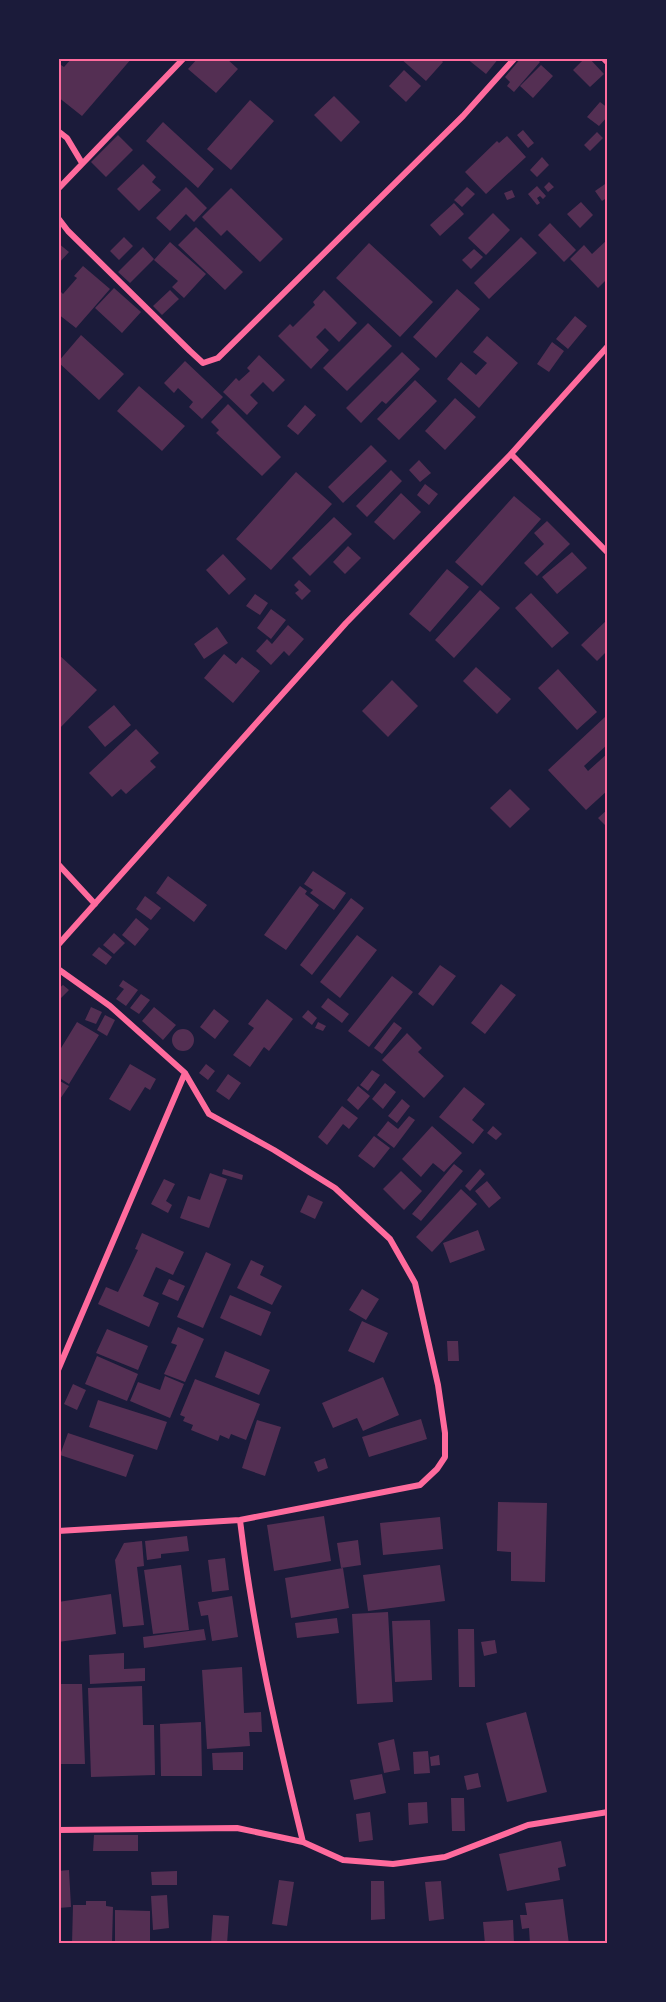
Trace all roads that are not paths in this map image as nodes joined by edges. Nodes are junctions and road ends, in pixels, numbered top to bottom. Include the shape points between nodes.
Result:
1 (184, 58) edge
2 (515, 58) edge
3 (603, 58) edge
4 (608, 63) edge
5 (58, 131) edge
6 (82, 163) junction
7 (58, 189) edge
8 (58, 218) edge
9 (608, 346) edge
10 (511, 454) junction
11 (608, 553) edge
12 (58, 864) edge
13 (95, 904) junction
14 (58, 945) edge
15 (58, 969) edge
16 (185, 1073) junction
17 (58, 1371) edge
18 (240, 1520) junction
19 (58, 1531) edge
20 (608, 1812) edge
21 (58, 1830) edge
22 (303, 1842) junction

1 - 6 street
2 - 8 street via 463,116 218,358 203,363
3 - 4 street
5 - 6 street
6 - 7 street
9 - 10 street
10 - 11 street
10 - 13 street via 346,623
12 - 13 street
13 - 14 street
15 - 16 street via 110,1006
16 - 17 street
16 - 18 street via 208,1114 335,1188 390,1239 415,1283 445,1434 445,1457 420,1485
18 - 19 street
18 - 22 street via 262,1665
20 - 22 street via 528,1825 445,1857 393,1864 343,1860
21 - 22 street via 237,1828

